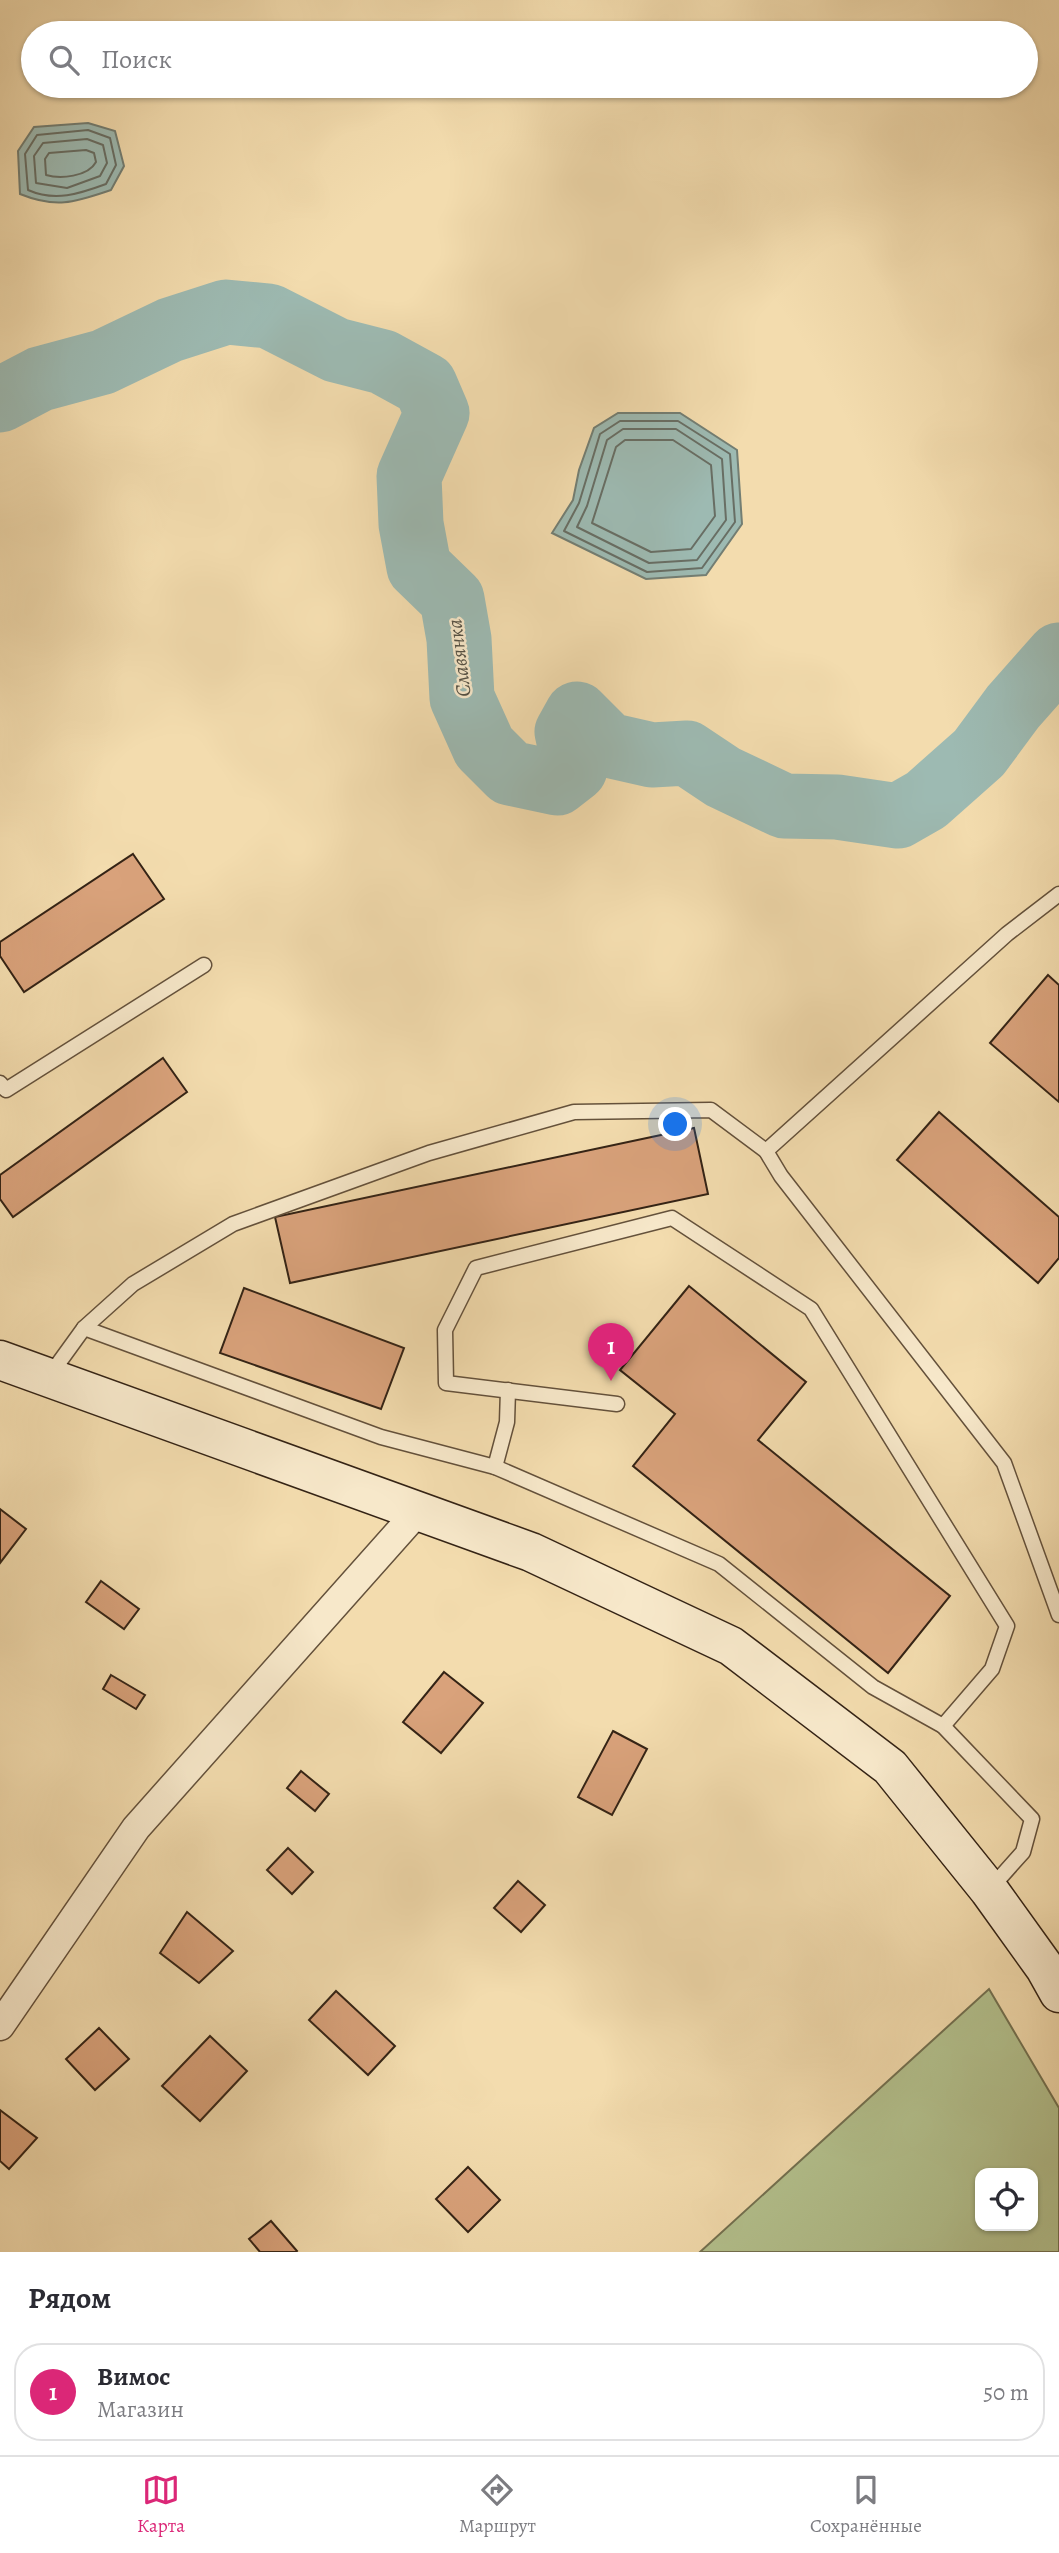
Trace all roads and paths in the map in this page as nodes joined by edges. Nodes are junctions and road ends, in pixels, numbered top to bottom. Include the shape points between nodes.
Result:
1 (1059, 894) edge
2 (204, 965) dead end
3 (0, 1083) edge
4 (766, 1151) junction
5 (84, 1328) junction
6 (0, 1360) edge
7 (49, 1376) junction
8 (508, 1390) junction
9 (617, 1404) dead end
10 (495, 1467) junction
11 (418, 1511) junction
12 (1059, 1615) edge
13 (943, 1726) junction
14 (989, 1890) junction
15 (1059, 1993) edge
16 (0, 2026) edge

1 - 4 lane via 1007,934
2 - 3 lane via 6,1090
4 - 5 lane via 711,1110 574,1112 429,1153 233,1224 133,1284
4 - 12 lane via 1004,1463
5 - 7 lane
5 - 10 lane via 381,1437
6 - 7 main road
7 - 11 main road
8 - 9 lane
8 - 10 lane via 507,1422
8 - 13 lane via 446,1383 445,1330 476,1268 671,1218 811,1309 1007,1626 992,1670
10 - 13 lane via 719,1564 873,1687
11 - 14 main road via 531,1552 731,1646 890,1767
11 - 16 street via 136,1828
13 - 14 lane via 1031,1819 1023,1852
14 - 15 main road

